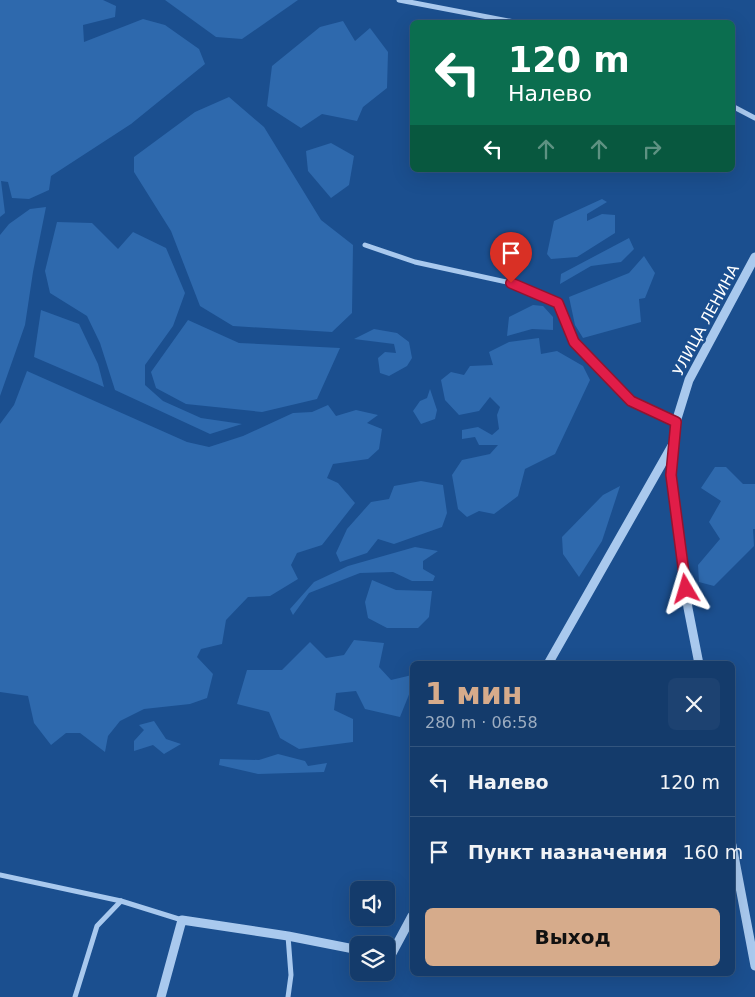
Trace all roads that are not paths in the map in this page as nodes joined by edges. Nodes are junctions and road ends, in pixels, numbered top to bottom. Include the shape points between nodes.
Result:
1 (399, 0) edge
2 (504, 20) edge
3 (735, 108) edge
4 (755, 118) edge
5 (365, 245) dead end
6 (755, 257) edge
7 (676, 422) junction
8 (674, 442) junction
9 (550, 661) edge
10 (698, 661) edge
11 (735, 861) edge
12 (0, 875) edge
13 (121, 901) junction
14 (182, 920) junction
15 (410, 920) edge
16 (288, 936) junction
17 (350, 948) edge
18 (395, 948) edge
19 (755, 966) edge
20 (75, 997) edge
21 (161, 997) edge
22 (288, 997) edge

1 - 2 street
3 - 4 street
5 - 7 street via 415,262 511,283 558,303 574,342 631,401
6 - 7 street, УЛИЦА ЛЕНИНА via 689,380
7 - 8 street, УЛИЦА ЛЕНИНА
8 - 9 street
8 - 10 street, УЛИЦА ЛЕНИНА via 671,475 688,608
11 - 19 street
12 - 13 street
13 - 14 street
13 - 20 street via 97,926
14 - 16 street
14 - 21 street
15 - 18 street
16 - 17 street
16 - 22 street

